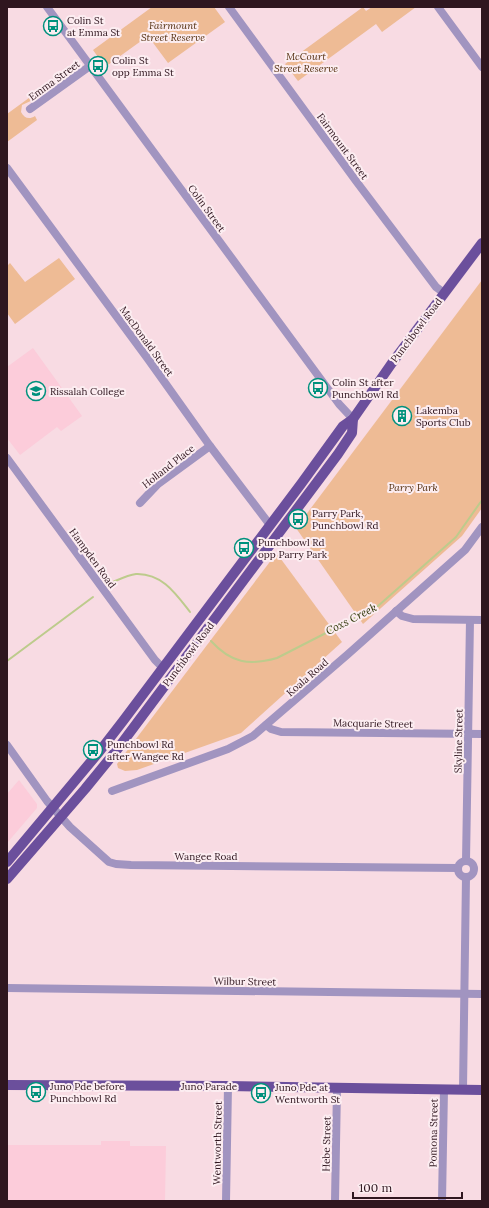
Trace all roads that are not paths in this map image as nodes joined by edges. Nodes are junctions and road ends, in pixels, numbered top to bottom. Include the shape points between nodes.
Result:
1 (47, 7) edge
2 (229, 7) edge
3 (438, 7) edge
4 (90, 66) junction
5 (482, 67) edge
6 (30, 110) dead end
7 (7, 168) edge
8 (482, 243) edge
9 (444, 293) junction
10 (353, 419) junction
11 (210, 446) junction
12 (7, 458) edge
13 (140, 503) dead end
14 (270, 525) junction
15 (482, 527) edge
16 (396, 611) junction
17 (470, 620) junction
18 (482, 620) edge
19 (163, 668) junction
20 (266, 725) junction
21 (468, 734) junction
22 (482, 734) edge
23 (7, 746) edge
24 (112, 791) dead end
25 (53, 808) junction
26 (61, 818) junction
27 (466, 861) junction
28 (7, 862) edge
29 (458, 868) junction
30 (478, 869) edge
31 (466, 877) junction
32 (7, 879) edge
33 (7, 988) edge
34 (465, 993) junction
35 (482, 994) edge
36 (7, 1085) edge
37 (228, 1086) junction
38 (337, 1088) junction
39 (444, 1089) junction
40 (463, 1089) junction
41 (482, 1090) edge
42 (226, 1201) edge
43 (335, 1201) edge
44 (442, 1201) edge

1 - 4 street, Colin Street
2 - 9 street, Fairmount Street via 436,287
3 - 5 street
4 - 6 street, Emma Street
4 - 10 street, Colin Street via 339,404
7 - 11 street, MacDonald Street
8 - 9 main road, Punchbowl Road
9 - 10 main road, Punchbowl Road
10 - 14 main road, Punchbowl Road via 342,426
10 - 26 main road, Punchbowl Road via 352,433 338,454 116,751
11 - 13 street, Holland Place via 158,484
11 - 14 street, MacDonald Street
12 - 19 street, Hampden Road
14 - 19 main road, Punchbowl Road
15 - 16 street, Koala Road via 465,550
16 - 17 street via 413,619
16 - 20 street, Koala Road
17 - 18 street
17 - 21 street, Skyline Street
19 - 25 main road, Punchbowl Road
20 - 21 street, Macquarie Street via 281,732
20 - 24 street, Koala Road via 253,736 228,749
21 - 22 street, Macquarie Street
21 - 27 street, Skyline Street
23 - 25 street, Wangee Road
25 - 26 street, Wangee Road
25 - 28 main road, Punchbowl Road
26 - 29 street, Wangee Road via 113,864
26 - 32 main road, Punchbowl Road
27 - 29 street
27 - 30 street
29 - 31 street via 461,876
30 - 31 street
31 - 34 street
33 - 34 street, Wilbur Street
34 - 35 street, Wilbur Street
34 - 40 street
36 - 37 main road, Juno Parade
37 - 38 main road, Juno Parade
37 - 42 street, Wentworth Street
38 - 39 main road, Juno Parade
38 - 43 street, Hebe Street
39 - 40 main road, Juno Parade
39 - 44 street, Pomona Street
40 - 41 main road, Juno Parade

